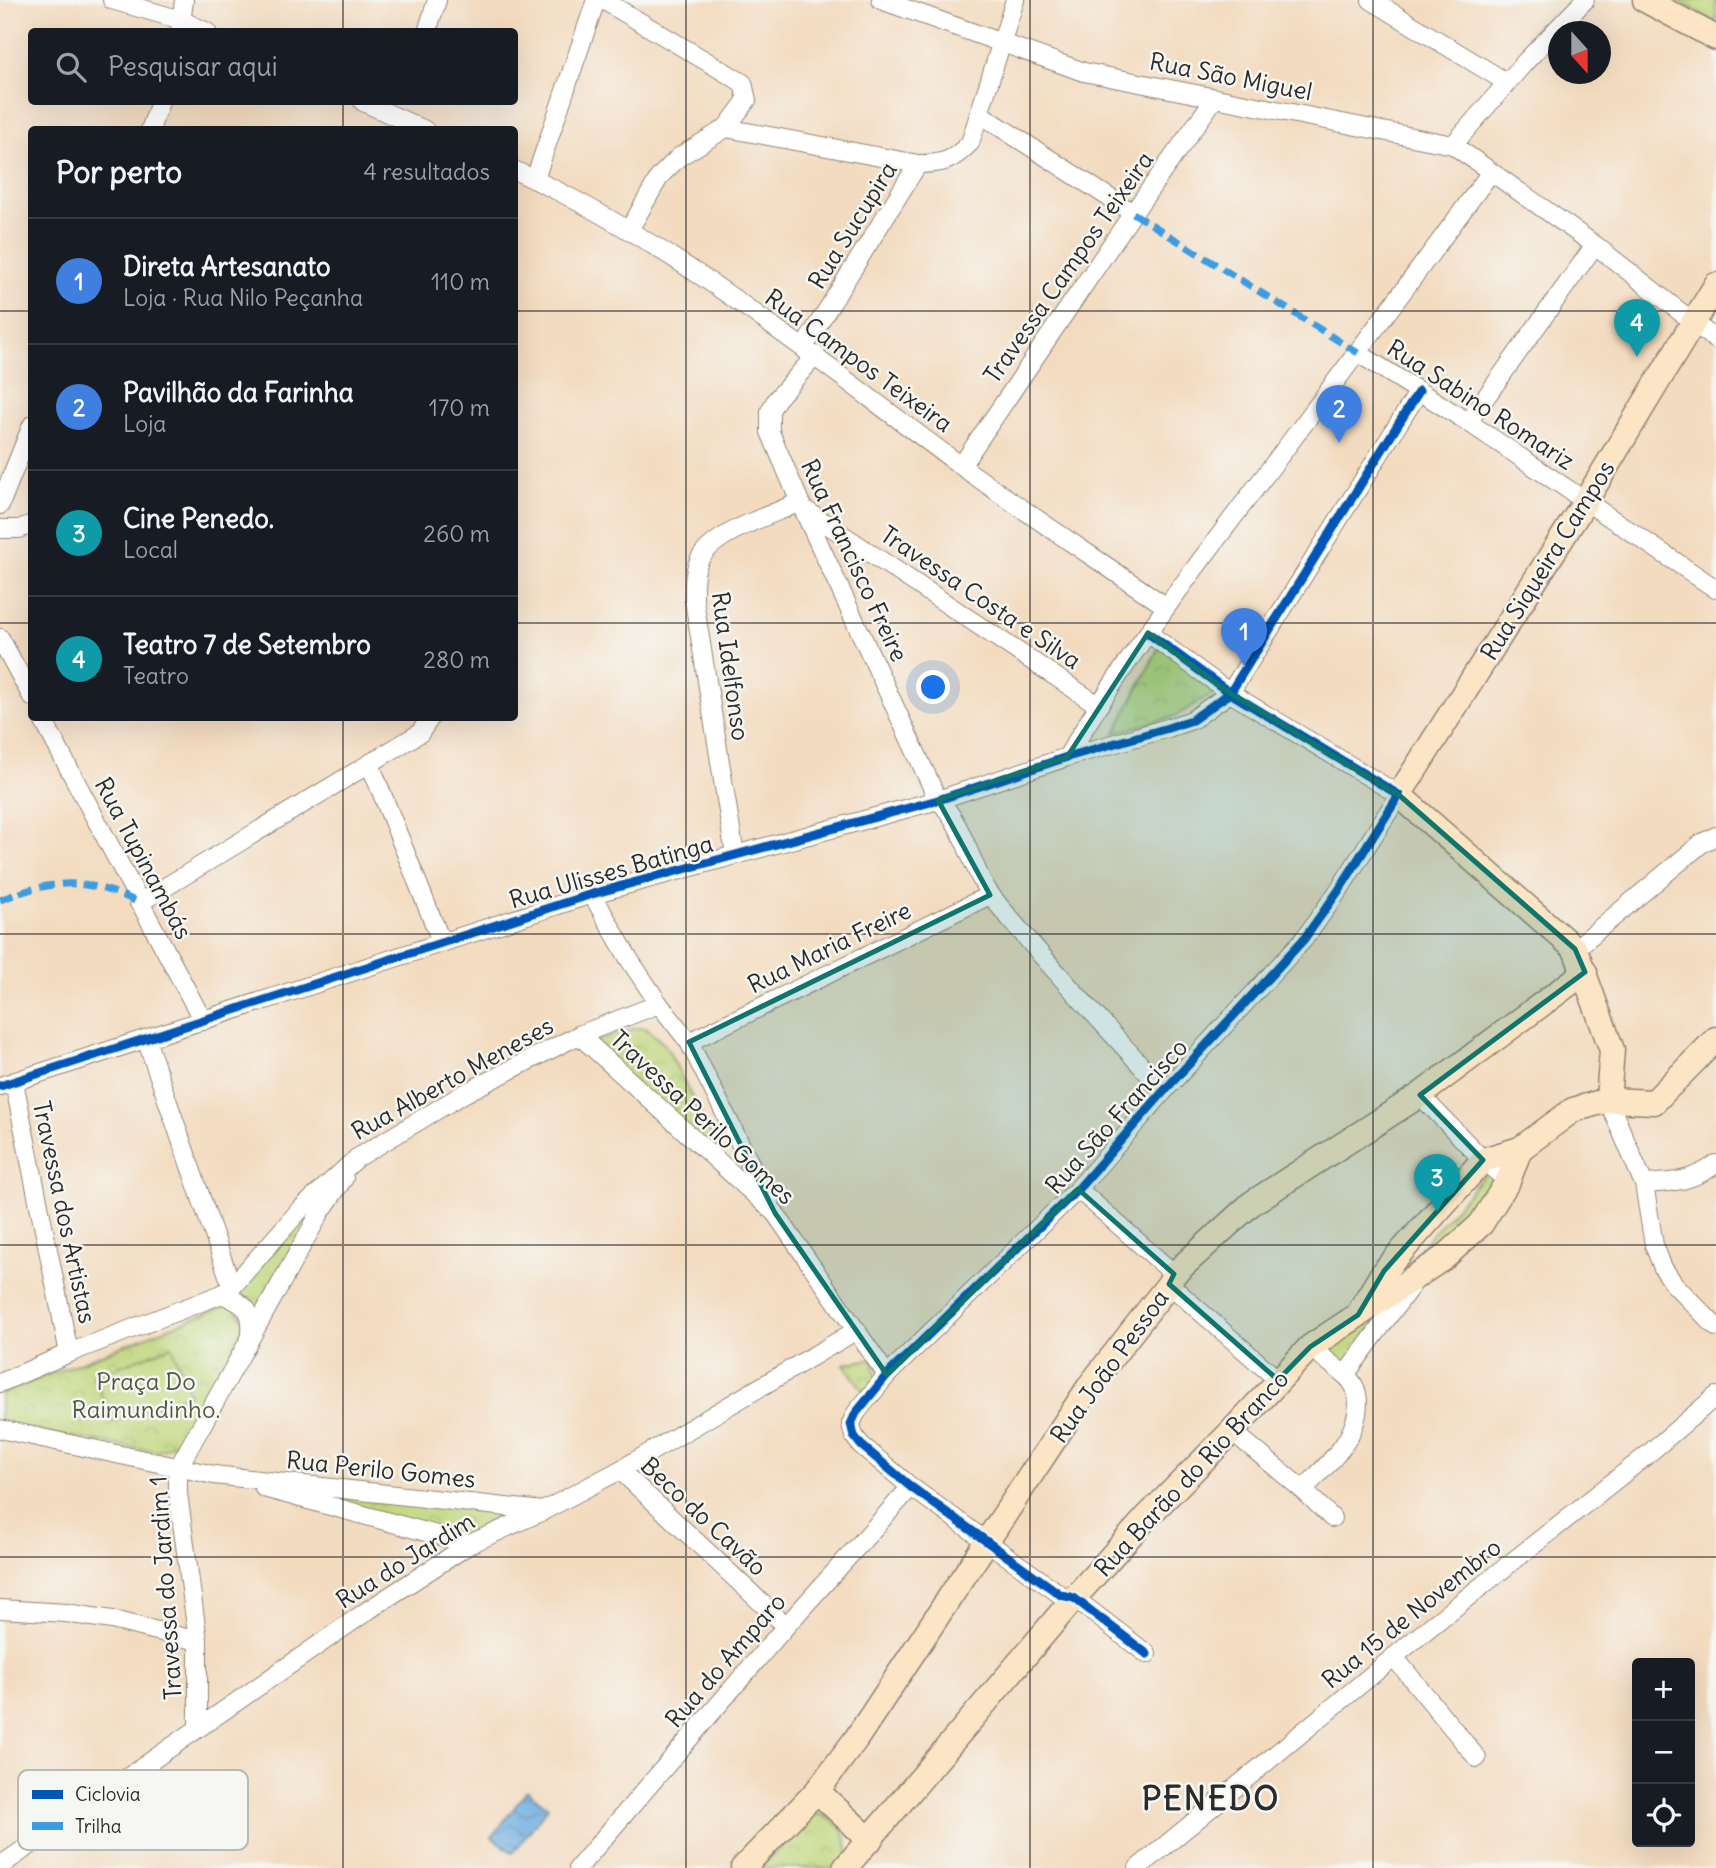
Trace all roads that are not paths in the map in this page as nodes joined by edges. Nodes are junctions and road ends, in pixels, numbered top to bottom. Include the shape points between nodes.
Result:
1 (112, 0) edge
2 (184, 0) edge
3 (437, 0) edge
4 (596, 0) edge
5 (603, 0) edge
6 (881, 0) edge
7 (1015, 0) edge
8 (1371, 0) edge
9 (1584, 0) edge
10 (1645, 0) edge
11 (180, 26) edge
12 (428, 28) edge
13 (1716, 38) edge
14 (1002, 45) junction
15 (1506, 82) junction
16 (1215, 98) junction
17 (159, 105) edge
18 (378, 105) edge
19 (402, 110) edge
20 (980, 114) junction
21 (151, 126) edge
22 (420, 126) edge
23 (726, 128) junction
24 (1453, 145) junction
25 (918, 164) junction
26 (518, 172) edge
27 (1491, 172) junction
28 (535, 179) junction
29 (1133, 213) junction
30 (629, 230) junction
31 (1595, 245) junction
32 (1716, 285) edge
33 (1692, 323) junction
34 (1716, 340) edge
35 (810, 351) junction
36 (1358, 353) junction
37 (1419, 391) junction
38 (1468, 422) junction
39 (28, 434) edge
40 (961, 466) junction
41 (2, 494) edge
42 (1585, 502) junction
43 (801, 505) junction
44 (28, 526) edge
45 (0, 529) edge
46 (1716, 589) edge
47 (1166, 606) junction
48 (1148, 633) junction
49 (0, 638) edge
50 (28, 690) edge
51 (1230, 693) junction
52 (1098, 705) junction
53 (44, 721) edge
54 (428, 721) edge
55 (1068, 757) junction
56 (370, 764) junction
57 (1399, 795) junction
58 (938, 800) junction
59 (1716, 836) edge
60 (735, 855) junction
61 (592, 894) junction
62 (990, 895) junction
63 (139, 903) junction
64 (440, 941) junction
65 (1580, 961) junction
66 (659, 1004) junction
67 (204, 1021) junction
68 (579, 1035) junction
69 (146, 1039) junction
70 (1716, 1039) edge
71 (689, 1042) junction
72 (7, 1084) edge
73 (1164, 1091) junction
74 (1420, 1095) junction
75 (1608, 1100) junction
76 (1520, 1149) junction
77 (358, 1158) junction
78 (1483, 1160) junction
79 (1716, 1164) edge
80 (1508, 1181) junction
81 (1644, 1184) junction
82 (1078, 1189) junction
83 (775, 1213) junction
84 (1419, 1274) junction
85 (1171, 1279) junction
86 (227, 1291) junction
87 (1358, 1315) junction
88 (1716, 1327) edge
89 (857, 1330) junction
90 (251, 1336) junction
91 (1310, 1347) junction
92 (69, 1353) junction
93 (887, 1375) junction
94 (1345, 1375) junction
95 (1278, 1381) junction
96 (0, 1383) edge
97 (1716, 1396) edge
98 (0, 1429) edge
99 (1232, 1430) junction
100 (178, 1468) junction
101 (620, 1470) junction
102 (214, 1475) junction
103 (911, 1487) junction
104 (1303, 1490) junction
105 (543, 1511) junction
106 (1332, 1518) dead end
107 (987, 1542) junction
108 (470, 1544) junction
109 (1074, 1598) junction
110 (0, 1609) edge
111 (786, 1626) junction
112 (198, 1641) junction
113 (1147, 1654) dead end
114 (1394, 1657) junction
115 (198, 1727) junction
116 (1477, 1758) dead end
117 (137, 1770) edge
118 (817, 1791) junction
119 (870, 1840) junction
120 (23, 1850) edge
121 (0, 1866) edge
122 (578, 1868) edge
123 (743, 1868) edge
124 (845, 1868) edge
125 (1138, 1868) edge

1 - 11 street
2 - 11 street
3 - 12 street
4 - 28 street
5 - 23 street via 743,83 747,100
6 - 14 street, Rua São Miguel
7 - 14 street
8 - 15 street
9 - 15 street
10 - 13 main road
14 - 16 street, Rua São Miguel via 1084,72
14 - 20 street
15 - 24 street
16 - 24 street, Rua São Miguel
16 - 29 street, Travessa Campos Teixeira
17 - 21 street
18 - 19 street
19 - 22 street
20 - 25 street via 970,143 955,158
20 - 29 street
23 - 25 street
23 - 30 street via 679,157 660,176
24 - 27 street
25 - 35 street, Rua Sucupira
26 - 28 street, Rua Campos Teixeira
27 - 31 street
27 - 36 street
28 - 30 street, Rua Campos Teixeira
29 - 40 street, Travessa Campos Teixeira
30 - 35 street, Rua Campos Teixeira
31 - 33 street
31 - 38 street
32 - 33 main road, Rua Siqueira Campos
33 - 34 street
33 - 42 main road, Rua Siqueira Campos
35 - 40 street, Rua Campos Teixeira
35 - 43 street, Rua Francisco Freire via 769,411 770,432
36 - 37 street, Rua Sabino Romariz
36 - 47 street
37 - 38 street, Rua Sabino Romariz
37 - 51 street
38 - 42 street, Rua Sabino Romariz
39 - 41 street
40 - 47 street, Rua Campos Teixeira
42 - 46 street, Rua Sabino Romariz
42 - 57 main road, Rua Siqueira Campos
43 - 52 street, Travessa Costa e Silva
43 - 58 street, Rua Francisco Freire
43 - 60 street, Rua Idelfonso via 719,539 700,558 694,578
44 - 45 street
47 - 48 street
48 - 51 street
48 - 52 street
49 - 50 street
51 - 55 street, Rua Ulisses Batinga via 1192,720
51 - 57 street
52 - 55 street
53 - 63 street, Rua Tupinambás
54 - 56 street via 420,733
55 - 58 street, Rua Ulisses Batinga
56 - 63 street
56 - 64 street
57 - 65 main road
57 - 73 street, Rua São Francisco via 1304,939
58 - 60 street, Rua Ulisses Batinga
58 - 62 street, Rua Francisco Freire via 956,824
59 - 65 street via 1702,843
60 - 61 street, Rua Ulisses Batinga
61 - 64 street, Rua Ulisses Batinga
61 - 66 street
62 - 71 street, Rua Maria Freire
62 - 73 street, Rua Francisco Freire
63 - 67 street, Rua Tupinambás
64 - 67 street, Rua Ulisses Batinga
65 - 74 main road, Rua João Pessoa
65 - 75 main road via 1612,1050
66 - 68 street, Rua Alberto Meneses
66 - 71 street
67 - 69 street, Rua Ulisses Batinga
68 - 77 street, Rua Alberto Meneses via 466,1093
68 - 83 street, Travessa Perilo Gomes
69 - 72 street, Rua Ulisses Batinga
69 - 86 street
70 - 75 main road via 1654,1102
71 - 83 street
72 - 92 street, Travessa dos Artistas
73 - 82 street, Rua São Francisco
74 - 78 street
74 - 85 main road, Rua João Pessoa via 1252,1203
75 - 76 main road via 1573,1110
75 - 81 street
76 - 78 main road
76 - 80 main road, Rua Barão do Rio Branco
77 - 86 street, Rua Alberto Meneses via 298,1212
77 - 90 street, Travessa do Jardim 1 via 320,1213
78 - 80 street
78 - 87 main road, Rua Barão do Rio Branco via 1384,1271
79 - 81 street via 1687,1180
80 - 84 main road, Rua Barão do Rio Branco via 1481,1224
81 - 88 street via 1654,1245 1663,1268
82 - 85 street
82 - 93 street, Rua São Francisco
83 - 89 street, Travessa Perilo Gomes
84 - 87 main road, Rua Barão do Rio Branco
84 - 94 street
85 - 95 street
85 - 107 main road, Rua João Pessoa via 1091,1384
86 - 90 street via 246,1307 252,1321
86 - 92 street
87 - 91 main road, Rua Barão do Rio Branco
89 - 93 street, Travessa Perilo Gomes
89 - 101 street, Rua do Jardim
90 - 100 street, Travessa do Jardim 1
91 - 94 street
91 - 95 main road, Rua Barão do Rio Branco
92 - 96 street
93 - 103 street, Rua São Francisco via 851,1424 860,1445
94 - 104 street via 1358,1395 1357,1418 1349,1440
95 - 99 main road, Rua Barão do Rio Branco
97 - 114 street, Rua 15 de Novembro
98 - 100 street, Rua Perilo Gomes
99 - 104 street
99 - 109 main road, Rua Barão do Rio Branco
100 - 102 street, Rua Perilo Gomes
100 - 112 street, Travessa do Jardim 1
101 - 105 street, Rua do Jardim
101 - 111 street, Beco do Cavão
102 - 105 street, Rua Perilo Gomes
102 - 108 street, Rua Perilo Gomes
103 - 107 street
103 - 111 street, Rua do Amparo
104 - 106 street
105 - 108 street, Rua do Jardim
107 - 109 street via 1061,1595
107 - 118 main road, Rua João Pessoa
108 - 115 street, Rua do Jardim
109 - 113 street
109 - 119 main road, Rua Barão do Rio Branco
110 - 112 street via 112,1620
111 - 122 street, Rua do Amparo
112 - 115 street, Travessa do Jardim 1
114 - 116 street
114 - 125 street, Rua 15 de Novembro
115 - 117 street, Rua do Jardim
118 - 119 main road
118 - 123 main road, Rua João Pessoa
119 - 124 main road, Rua Barão do Rio Branco
120 - 121 street, Rua do Jardim

